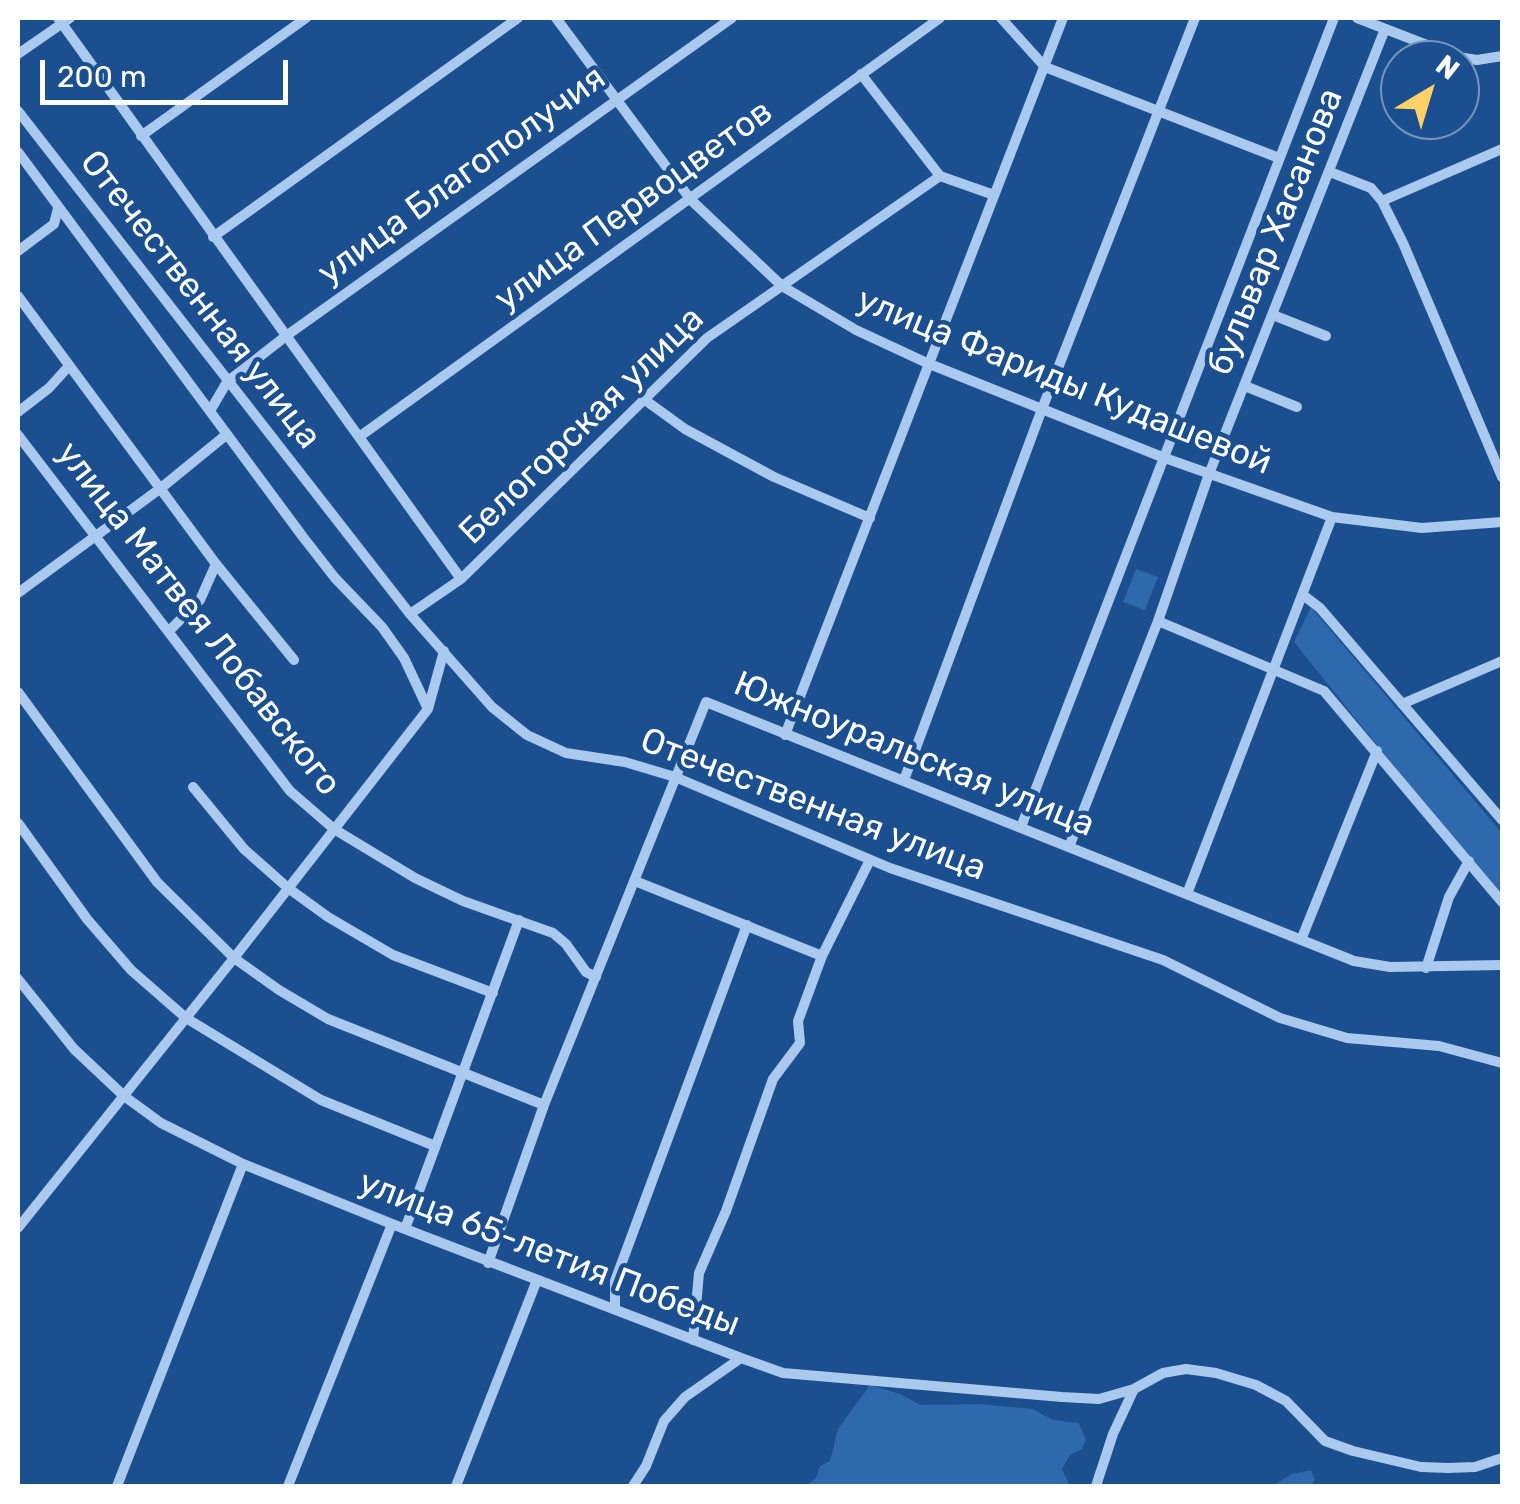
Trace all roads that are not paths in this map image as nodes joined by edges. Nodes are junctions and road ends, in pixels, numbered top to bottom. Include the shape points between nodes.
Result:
1 (306, 18) edge
2 (518, 18) edge
3 (556, 18) edge
4 (732, 18) edge
5 (940, 18) edge
6 (1000, 18) edge
7 (1063, 18) edge
8 (1195, 18) edge
9 (1334, 18) edge
10 (1357, 18) edge
11 (63, 19) edge
12 (1385, 29) junction
13 (18, 54) edge
14 (1502, 56) edge
15 (1045, 68) junction
16 (861, 74) junction
17 (617, 100) junction
18 (18, 111) edge
19 (1158, 112) junction
20 (140, 136) junction
21 (18, 152) edge
22 (1501, 153) edge
23 (1279, 158) junction
24 (1330, 172) junction
25 (940, 176) junction
26 (994, 195) junction
27 (691, 200) junction
28 (1382, 201) junction
29 (58, 208) junction
30 (213, 237) junction
31 (18, 251) edge
32 (782, 286) junction
33 (18, 296) edge
34 (1273, 315) junction
35 (286, 336) junction
36 (1326, 336) dead end
37 (928, 363) junction
38 (68, 366) junction
39 (227, 382) junction
40 (1245, 386) junction
41 (645, 400) junction
42 (1297, 407) dead end
43 (1042, 409) junction
44 (210, 411) junction
45 (18, 412) edge
46 (18, 435) edge
47 (226, 436) junction
48 (359, 437) junction
49 (1162, 457) junction
50 (1209, 474) junction
51 (1502, 478) edge
52 (162, 488) junction
53 (1332, 517) junction
54 (870, 518) junction
55 (1502, 522) edge
56 (95, 534) junction
57 (216, 564) junction
58 (462, 579) junction
59 (18, 592) edge
60 (1303, 595) junction
61 (410, 614) junction
62 (1158, 621) junction
63 (169, 632) junction
64 (444, 651) junction
65 (294, 660) dead end
66 (1502, 662) edge
67 (1275, 668) junction
68 (18, 692) edge
69 (1402, 704) junction
70 (428, 709) junction
71 (784, 735) junction
72 (1377, 751) junction
73 (675, 776) junction
74 (904, 780) junction
75 (194, 787) dead end
76 (1502, 820) edge
77 (18, 824) edge
78 (1021, 827) junction
79 (334, 830) junction
80 (1069, 847) junction
81 (870, 860) junction
82 (1469, 862) junction
83 (635, 881) junction
84 (288, 888) junction
85 (1187, 894) junction
86 (1502, 902) edge
87 (518, 920) junction
88 (747, 926) junction
89 (1300, 940) junction
90 (822, 956) junction
91 (234, 958) junction
92 (1502, 965) edge
93 (1426, 968) junction
94 (596, 977) junction
95 (19, 985) edge
96 (493, 993) junction
97 (186, 1018) junction
98 (1502, 1063) edge
99 (465, 1073) junction
100 (124, 1096) junction
101 (544, 1104) junction
102 (435, 1146) junction
103 (243, 1164) junction
104 (392, 1224) junction
105 (18, 1228) edge
106 (404, 1228) junction
107 (488, 1262) junction
108 (537, 1280) junction
109 (614, 1310) junction
110 (693, 1340) junction
111 (741, 1358) junction
112 (1134, 1390) junction
113 (1502, 1458) edge
114 (117, 1486) edge
115 (288, 1486) edge
116 (456, 1486) edge
117 (633, 1486) edge
118 (1096, 1486) edge

1 - 20 street
2 - 30 street
3 - 17 street, улица Фариды Кудашевой
4 - 17 street, улица Благополучия
5 - 16 street, улица Первоцветов
6 - 15 street
7 - 15 street
8 - 19 street
9 - 23 street, бульвар Хасанова
10 - 12 street
11 - 13 street
11 - 20 street
12 - 14 street via 1458,57
12 - 24 street, бульвар Хасанова
15 - 19 street
15 - 26 street
16 - 25 street
16 - 27 street, улица Первоцветов
17 - 27 street, улица Фариды Кудашевой
17 - 35 street, улица Благополучия
18 - 39 street, Отечественная улица
19 - 23 street
19 - 43 street
20 - 30 street
21 - 29 street
22 - 28 street
23 - 49 street, бульвар Хасанова
24 - 28 street via 1371,188
24 - 34 street, бульвар Хасанова
25 - 26 street
25 - 32 street, Белогорская улица
26 - 37 street
27 - 32 street, улица Фариды Кудашевой
27 - 48 street, улица Первоцветов
28 - 51 street
29 - 31 street via 54,224
29 - 44 street
30 - 35 street
32 - 37 street, улица Фариды Кудашевой
32 - 41 street, Белогорская улица via 707,338
33 - 38 street
34 - 36 street
34 - 40 street, бульвар Хасанова
35 - 39 street, улица Благополучия
35 - 48 street
37 - 43 street, улица Фариды Кудашевой
37 - 54 street
38 - 45 street
38 - 52 street
39 - 44 street
39 - 61 street, Отечественная улица
40 - 42 street
40 - 50 street, бульвар Хасанова
41 - 54 street via 774,477
41 - 58 street, Белогорская улица
43 - 49 street, улица Фариды Кудашевой
43 - 74 street
44 - 47 street
46 - 56 street, улица Матвея Лобавского
47 - 52 street
47 - 70 street via 382,627
48 - 58 street
49 - 50 street, улица Фариды Кудашевой
49 - 78 street, бульвар Хасанова
50 - 53 street, улица Фариды Кудашевой
50 - 62 street, бульвар Хасанова
52 - 56 street
52 - 57 street
53 - 55 street, улица Фариды Кудашевой via 1422,528
53 - 60 street
54 - 71 street
56 - 59 street
56 - 63 street, улица Матвея Лобавского
57 - 63 street via 200,600
57 - 65 street
58 - 61 street, Белогорская улица
60 - 67 street
60 - 69 street
61 - 64 street, Отечественная улица
62 - 67 street
62 - 80 street, бульвар Хасанова
63 - 79 street, улица Матвея Лобавского via 290,791
64 - 70 street
64 - 73 street, Отечественная улица via 492,708 527,735 566,754
66 - 69 street
67 - 72 street via 1324,691
67 - 85 street
68 - 91 street via 157,882
69 - 76 street
70 - 79 street
71 - 73 street, Южноуральская улица via 706,702
71 - 74 street, Южноуральская улица
72 - 82 street
72 - 89 street
73 - 81 street, Отечественная улица
73 - 83 street, Южноуральская улица
74 - 78 street, Южноуральская улица
75 - 84 street
77 - 97 street via 131,970
78 - 80 street, Южноуральская улица
79 - 84 street
79 - 87 street, улица Матвея Лобавского via 431,886
80 - 85 street, Южноуральская улица
81 - 90 street
81 - 98 street, Отечественная улица via 1162,960 1280,1018 1347,1038 1439,1046
82 - 86 street
82 - 93 street via 1449,898
83 - 88 street
83 - 94 street, Южноуральская улица
84 - 91 street
84 - 96 street via 393,955
85 - 89 street, Южноуральская улица
87 - 94 street, улица Матвея Лобавского via 553,934
87 - 96 street
88 - 90 street
88 - 109 street via 615,1281
89 - 93 street, Южноуральская улица via 1372,965
90 - 110 street via 798,1021 800,1043 773,1079 699,1273
91 - 97 street
91 - 99 street via 328,1018
92 - 93 street, Южноуральская улица
94 - 101 street, Южноуральская улица
95 - 100 street, улица 65-летия Победы
96 - 99 street
97 - 100 street
97 - 102 street via 321,1100
99 - 101 street
99 - 102 street
100 - 103 street, улица 65-летия Победы via 160,1124
100 - 105 street
101 - 107 street, Южноуральская улица
102 - 106 street
103 - 104 street, улица 65-летия Победы
103 - 114 street
104 - 106 street, улица 65-летия Победы
104 - 115 street
106 - 107 street, улица 65-летия Победы
107 - 108 street, улица 65-летия Победы
108 - 109 street, улица 65-летия Победы
108 - 116 street
109 - 110 street, улица 65-летия Победы
110 - 111 street, улица 65-летия Победы
111 - 112 street, улица 65-летия Победы via 783,1373 1062,1397
111 - 117 street via 703,1382 664,1422
112 - 113 street, улица 65-летия Победы via 1176,1370 1216,1372 1286,1401 1325,1441 1353,1451 1421,1467 1474,1467
112 - 118 street

